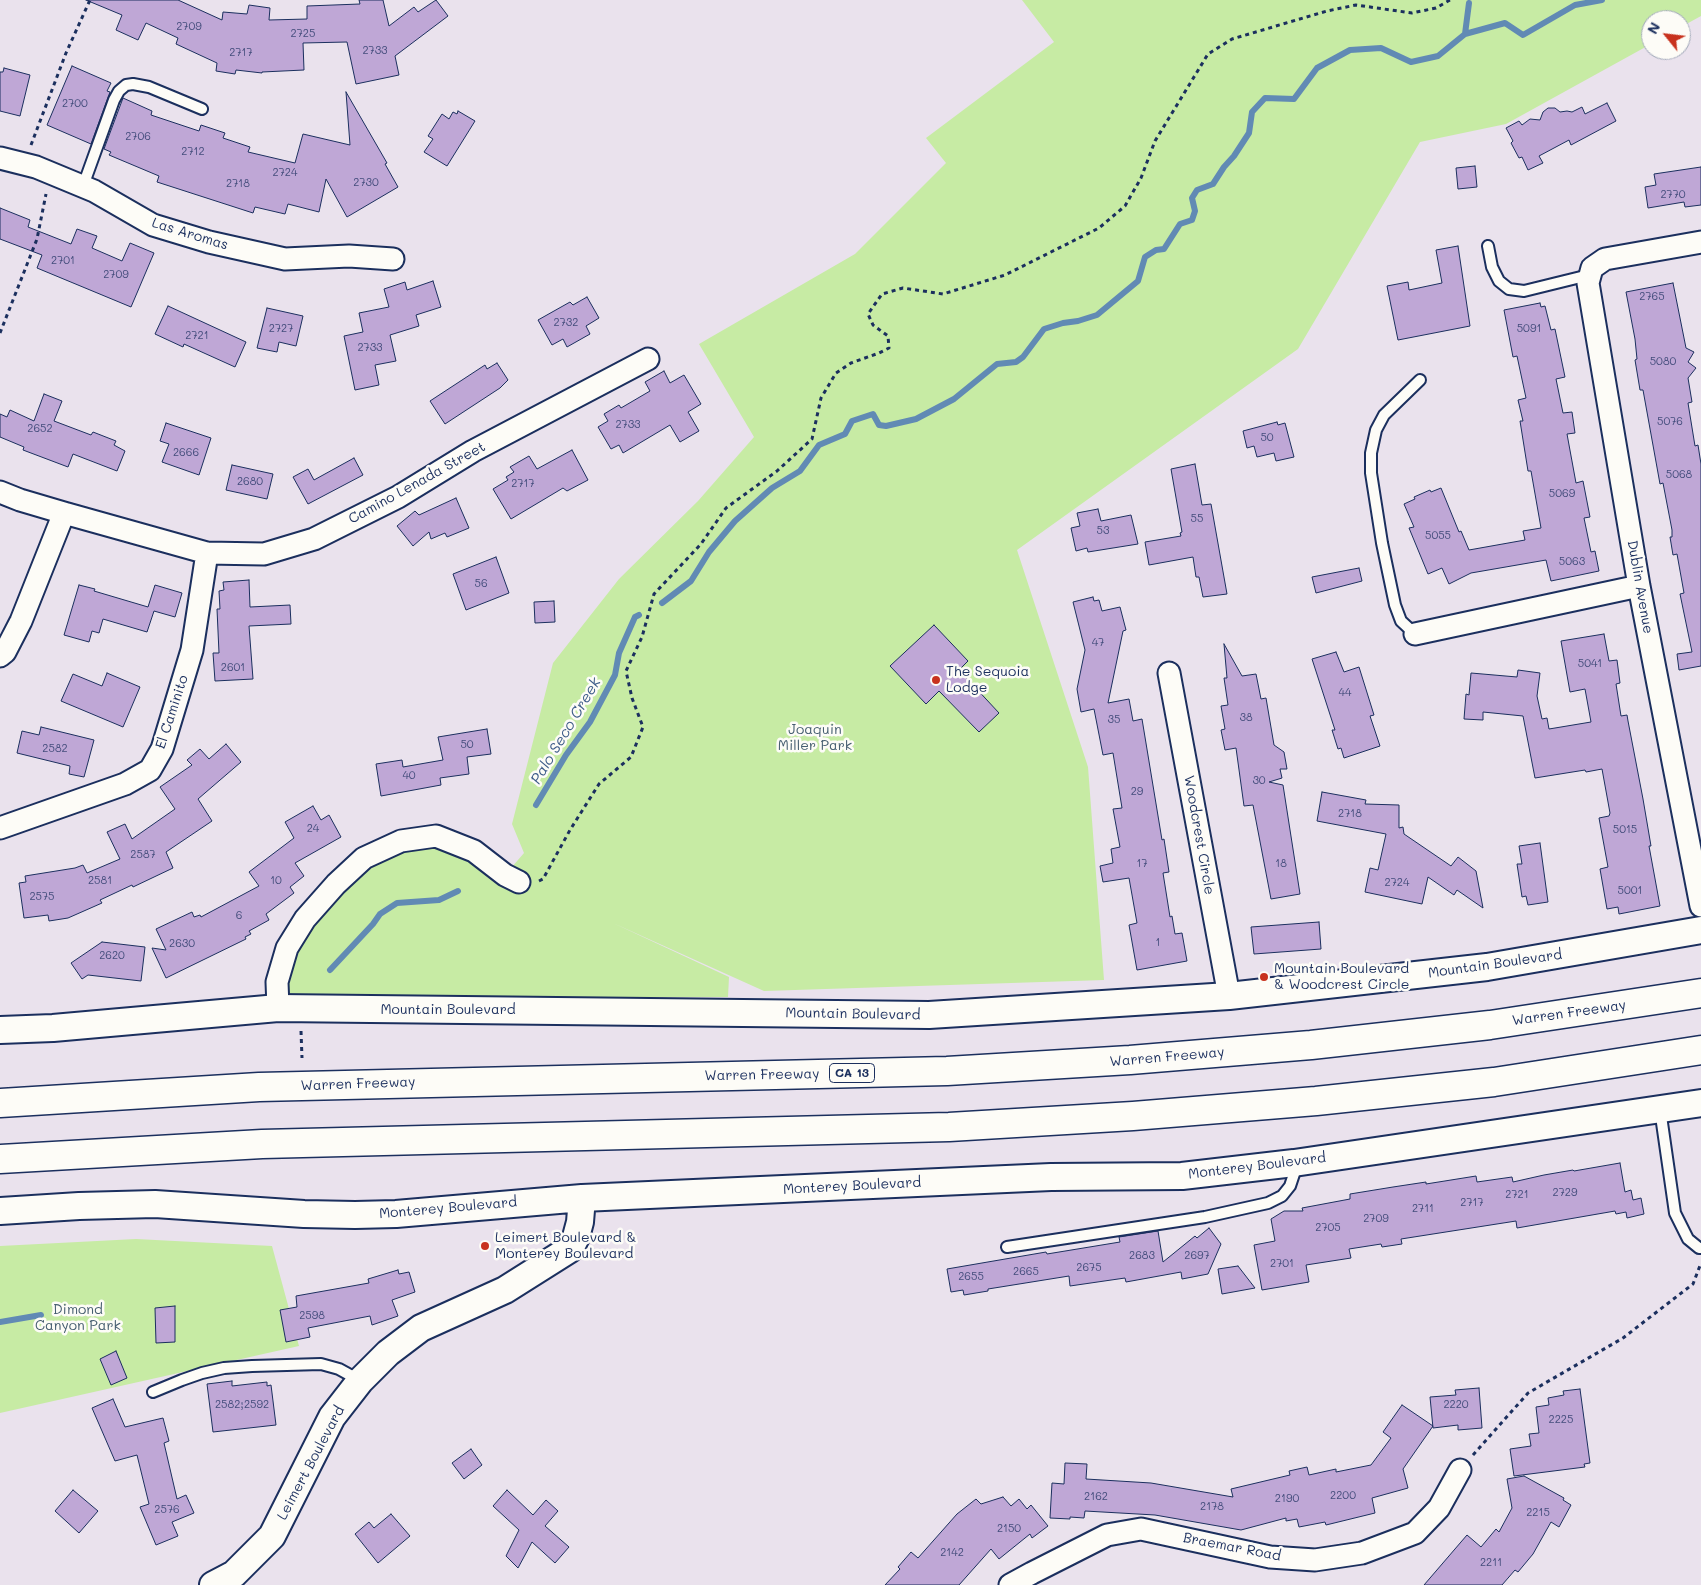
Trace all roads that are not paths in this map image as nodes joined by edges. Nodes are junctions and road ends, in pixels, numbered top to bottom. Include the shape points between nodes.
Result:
1 (202, 109) dead end
2 (0, 158) edge
3 (83, 186) junction
4 (1701, 242) edge
5 (1488, 246) dead end
6 (393, 259) dead end
7 (1591, 272) junction
8 (648, 359) dead end
9 (1420, 380) dead end
10 (0, 492) edge
11 (64, 513) junction
12 (206, 553) junction
13 (1639, 586) junction
14 (1415, 634) joint
15 (0, 656) edge
16 (1169, 674) dead end
17 (0, 828) edge
18 (519, 882) road end
19 (1701, 906) edge
20 (1701, 930) edge
21 (1701, 993) edge
22 (1229, 996) junction
23 (278, 1008) junction
24 (0, 1030) edge
25 (1701, 1050) edge
26 (0, 1103) edge
27 (1701, 1103) edge
28 (1660, 1109) junction
29 (0, 1159) edge
30 (1294, 1163) junction
31 (582, 1198) junction
32 (0, 1211) edge
33 (1008, 1247) dead end
34 (1701, 1248) edge
35 (360, 1380) junction
36 (153, 1392) dead end
37 (1460, 1470) road end
38 (213, 1585) edge
39 (1010, 1585) edge

1 - 3 lane via 149,87 126,85 114,100
2 - 3 street, Las Aromas via 36,167
3 - 6 street, Las Aromas via 153,226 219,244 285,259 349,256
4 - 7 street via 1605,259
5 - 7 lane via 1492,267 1499,281 1509,290 1524,291
7 - 13 street, Dublin Avenue via 1589,291
8 - 12 street, Camino Lenada Street via 473,451 398,497 314,539 264,554
9 - 14 lane via 1384,416 1376,430 1371,453 1382,543 1395,605 1401,621
10 - 11 street, Camino Lenada Street
11 - 12 street, Camino Lenada Street
11 - 15 street via 21,621
12 - 17 street, El Caminito via 192,650 162,749 150,770 125,784
13 - 14 street
13 - 19 street, Dublin Avenue
16 - 22 street, Woodcrest Circle
18 - 23 street via 474,851 436,836 401,841 364,858 305,919 287,948 277,982
20 - 22 street, Mountain Boulevard via 1487,967
21 - 26 highway, Warren Freeway / CA 13 via 1490,1025 1130,1060 947,1071 269,1087
22 - 23 street, Mountain Boulevard via 929,1015
23 - 24 street, Mountain Boulevard
25 - 29 highway via 1494,1082 1134,1116 949,1127 262,1144
27 - 28 street, Monterey Boulevard
28 - 30 street, Monterey Boulevard
28 - 34 lane via 1675,1213 1688,1239
30 - 31 street, Monterey Boulevard via 1182,1176 1052,1177
30 - 33 lane via 1290,1186 1282,1196 1268,1203 1205,1217
31 - 32 street, Monterey Boulevard via 363,1215 155,1204
31 - 35 street, Leimert Boulevard via 580,1222 570,1249 505,1290 421,1328
35 - 36 lane via 321,1364 252,1366 202,1373
35 - 38 street, Leimert Boulevard via 332,1417 272,1536 234,1574
37 - 39 street, Braemar Road via 1439,1508 1415,1533 1362,1553 1315,1560 1270,1557 1141,1529 1107,1535

